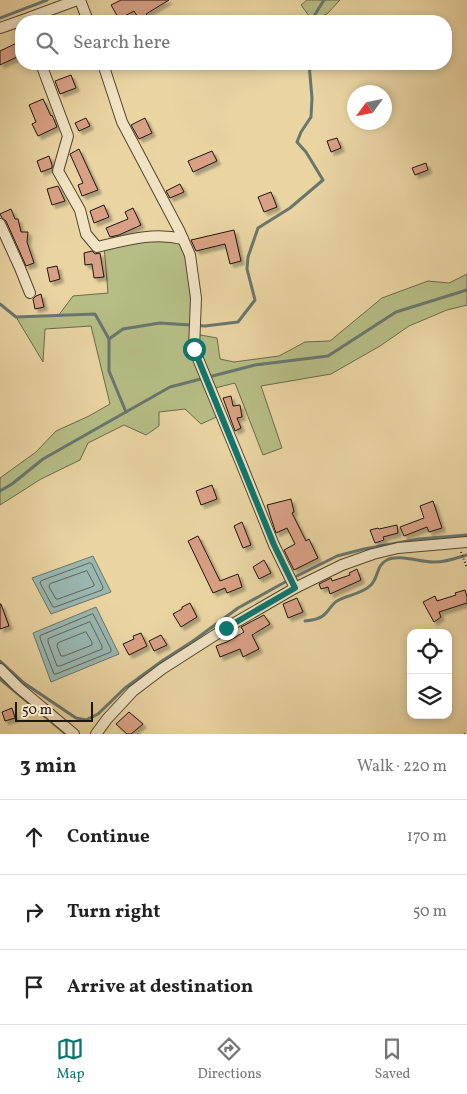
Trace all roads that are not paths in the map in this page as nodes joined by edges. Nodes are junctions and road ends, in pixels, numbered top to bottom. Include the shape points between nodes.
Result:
1 (79, 0) edge
2 (39, 15) edge
3 (85, 15) edge
4 (15, 23) edge
5 (0, 28) edge
6 (43, 70) edge
7 (105, 70) edge
8 (0, 224) edge
9 (183, 239) junction
10 (30, 293) dead end
11 (462, 543) edge
12 (295, 588) junction
13 (0, 669) edge
14 (74, 734) edge
15 (96, 734) edge

1 - 2 street
1 - 3 street
4 - 5 street
6 - 9 street via 68,136 58,171 80,210 86,234 97,247 148,236
7 - 9 street via 122,122
8 - 10 street
9 - 12 street via 190,255 196,298 194,349 274,545
11 - 12 street via 398,548 373,554
12 - 15 street via 162,669 133,691
13 - 14 street

